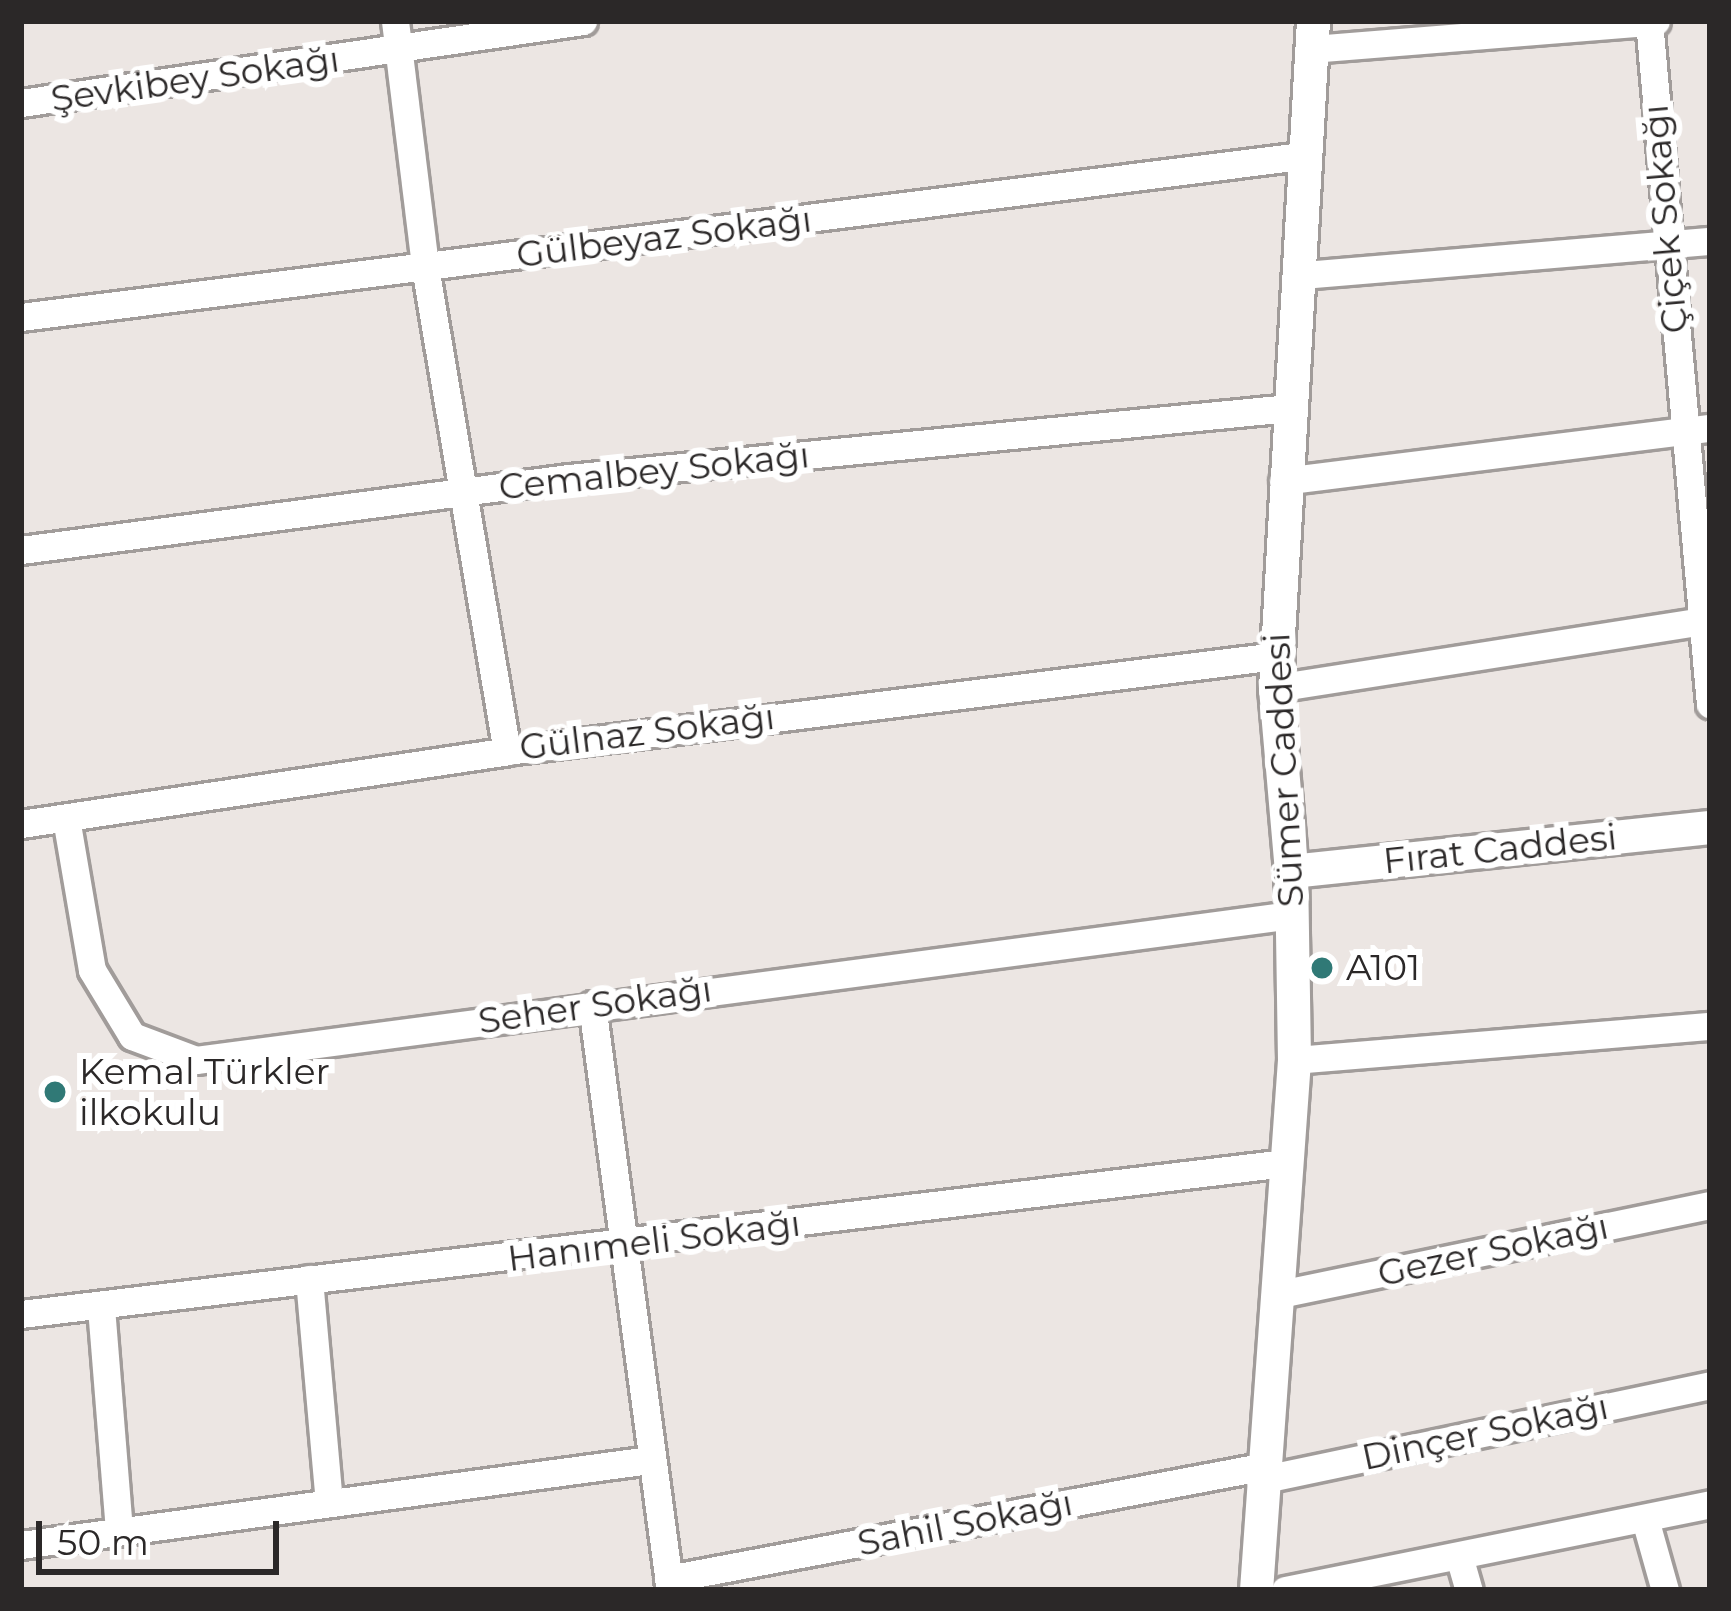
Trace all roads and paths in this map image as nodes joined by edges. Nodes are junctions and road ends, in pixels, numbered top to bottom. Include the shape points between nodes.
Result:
1 (583, 21) edge
2 (1651, 21) edge
3 (396, 35) edge
4 (1312, 35) edge
5 (21, 104) edge
6 (1307, 155) junction
7 (1710, 242) edge
8 (1664, 246) junction
9 (425, 267) junction
10 (1303, 275) junction
11 (21, 317) edge
12 (1289, 408) junction
13 (1697, 429) edge
14 (1283, 481) junction
15 (467, 490) junction
16 (21, 550) edge
17 (1707, 620) edge
18 (1275, 672) junction
19 (1710, 704) edge
20 (507, 751) junction
21 (66, 818) junction
22 (21, 824) edge
23 (1710, 827) edge
24 (1291, 871) junction
25 (1292, 915) junction
26 (592, 1005) junction
27 (1710, 1026) edge
28 (1294, 1060) junction
29 (1286, 1163) junction
30 (1710, 1205) edge
31 (623, 1246) junction
32 (309, 1279) junction
33 (1275, 1295) junction
34 (100, 1307) junction
35 (21, 1314) edge
36 (1710, 1385) edge
37 (650, 1460) junction
38 (1261, 1474) junction
39 (328, 1503) junction
40 (1710, 1504) edge
41 (1645, 1519) junction
42 (119, 1531) junction
43 (21, 1545) edge
44 (1459, 1556) junction
45 (669, 1584) edge
46 (1256, 1590) edge
47 (1285, 1590) edge
48 (1469, 1590) edge
49 (1665, 1590) edge

1 - 3 street, Şevkibey Sokağı
2 - 4 street
2 - 8 street, Çiçek Sokağı
3 - 5 street, Şevkibey Sokağı
3 - 9 street
4 - 6 street, Sümer Caddesi
6 - 9 street, Gülbeyaz Sokağı
6 - 10 street, Sümer Caddesi
7 - 8 street
8 - 10 street
8 - 13 street, Çiçek Sokağı
9 - 11 street, Gülbeyaz Sokağı
9 - 15 street
10 - 12 street, Sümer Caddesi
12 - 14 street, Sümer Caddesi
12 - 15 street, Cemalbey Sokağı
13 - 14 street
13 - 17 street, Çiçek Sokağı
14 - 18 street, Sümer Caddesi
15 - 16 street, Cemalbey Sokağı
15 - 20 street
17 - 18 street, Gülnaz Sokağı
17 - 19 street, Çiçek Sokağı
18 - 20 street, Gülnaz Sokağı
18 - 24 street, Sümer Caddesi
20 - 21 street, Gülnaz Sokağı
21 - 22 street, Gülnaz Sokağı
21 - 26 street, Seher Sokağı via 92,970 132,1036 196,1060
23 - 24 street, Fırat Caddesi
24 - 25 street, Sümer Caddesi
25 - 26 street, Seher Sokağı
25 - 28 street, Sümer Caddesi
26 - 31 street
27 - 28 street
28 - 29 street, Sümer Caddesi
29 - 31 street, Hanımeli Sokağı
29 - 33 street, Sümer Caddesi
30 - 33 street, Gezer Sokağı
31 - 32 street, Hanımeli Sokağı
31 - 37 street
32 - 34 street, Hanımeli Sokağı
32 - 39 street
33 - 38 street, Sümer Caddesi
34 - 35 street, Hanımeli Sokağı
34 - 42 street
36 - 38 street, Dinçer Sokağı
37 - 39 street
37 - 45 street
38 - 45 street, Sahil Sokağı
38 - 46 street, Sümer Caddesi
39 - 42 street
40 - 41 street
41 - 44 street
41 - 49 street
42 - 43 street
44 - 47 street
44 - 48 street

